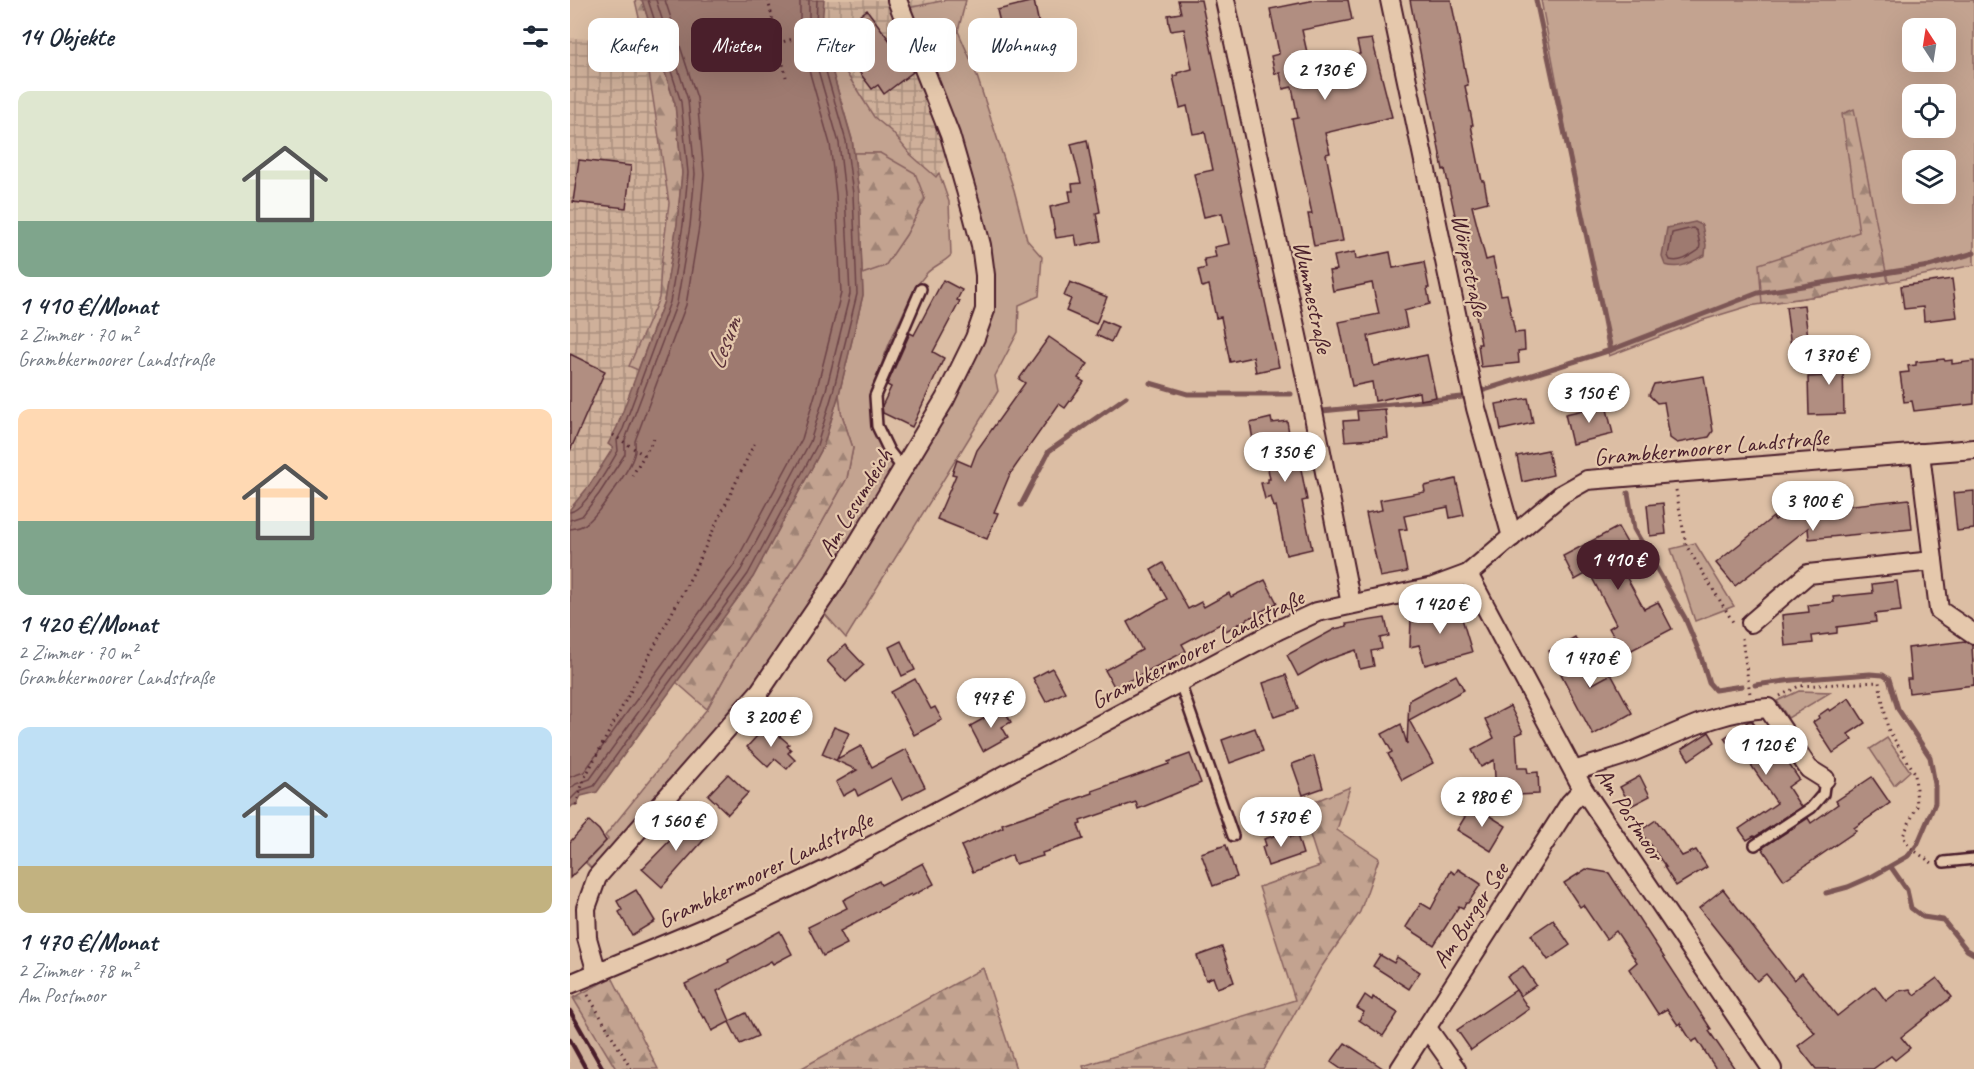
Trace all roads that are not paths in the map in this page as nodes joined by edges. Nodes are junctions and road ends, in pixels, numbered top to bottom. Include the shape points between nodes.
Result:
1 (897, 0) edge
2 (1225, 0) edge
3 (1390, 0) edge
4 (921, 289) dead end
5 (1974, 449) edge
6 (1920, 453) junction
7 (903, 470) junction
8 (1512, 537) junction
9 (1933, 561) junction
10 (1468, 573) junction
11 (1351, 604) junction
12 (1742, 627) road end
13 (1974, 634) edge
14 (1180, 682) junction
15 (1574, 771) junction
16 (1825, 780) joint
17 (1583, 789) junction
18 (1233, 836) dead end
19 (1755, 845) dead end
20 (1974, 859) edge
21 (1944, 862) dead end
22 (583, 979) edge
23 (1427, 1028) junction
24 (1400, 1069) edge
25 (1456, 1069) edge
26 (1772, 1069) edge

1 - 7 street, Am Lesumdeich via 950,135 972,211 981,245 986,310 945,399
2 - 11 street, Wummestraße
3 - 8 street, Wörpestraße via 1476,408
4 - 7 lane via 875,396 877,426
5 - 6 street, Grambkermoorer Landstraße
6 - 8 street, Grambkermoorer Landstraße via 1587,480 1562,494
6 - 9 street
7 - 22 street, Am Lesumdeich via 837,578 760,691 597,877 586,908
8 - 10 street, Grambkermoorer Landstraße
9 - 12 street via 1808,574
9 - 13 street via 1939,610
10 - 11 street, Grambkermoorer Landstraße via 1433,587
10 - 15 street, Am Postmoor
11 - 14 street, Grambkermoorer Landstraße via 1317,612 1288,625
14 - 18 lane
14 - 22 street, Grambkermoorer Landstraße via 830,868 702,929
15 - 16 street via 1626,754 1707,719 1740,710 1768,708 1809,769
15 - 17 street, Am Postmoor
16 - 19 lane via 1823,794 1811,808
17 - 23 street, Am Burger See via 1570,803
17 - 26 street, Am Postmoor
20 - 21 lane
23 - 24 street, Am Burger See
23 - 25 street

